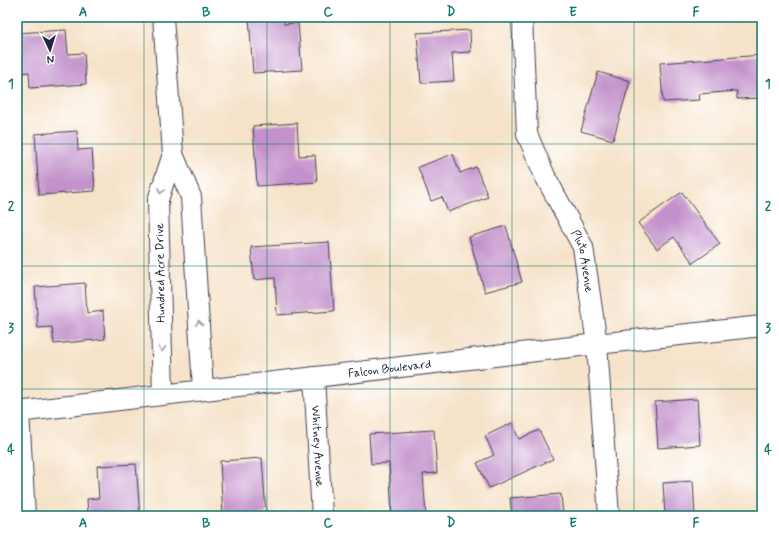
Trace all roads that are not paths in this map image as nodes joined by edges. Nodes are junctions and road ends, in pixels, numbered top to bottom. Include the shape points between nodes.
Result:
1 (163, 17) edge
2 (525, 17) edge
3 (173, 154) junction
4 (762, 326) edge
5 (597, 344) junction
6 (314, 377) junction
7 (203, 390) junction
8 (163, 394) junction
9 (18, 412) edge
10 (25, 516) edge
11 (322, 516) edge
12 (609, 516) edge

1 - 3 street, Hundred Acre Drive
2 - 5 street, Pluto Avenue via 527,134 545,176 583,248
7 -> 3 street, Hundred Acre Drive via 191,197
3 -> 8 street, Hundred Acre Drive via 158,200
4 - 5 street, Falcon Boulevard
5 - 6 street, Falcon Boulevard
5 - 12 street, Pluto Avenue
6 - 7 street, Falcon Boulevard
6 - 11 street, Whitney Avenue
7 - 8 street, Falcon Boulevard
8 - 9 street, Falcon Boulevard
9 - 10 street

